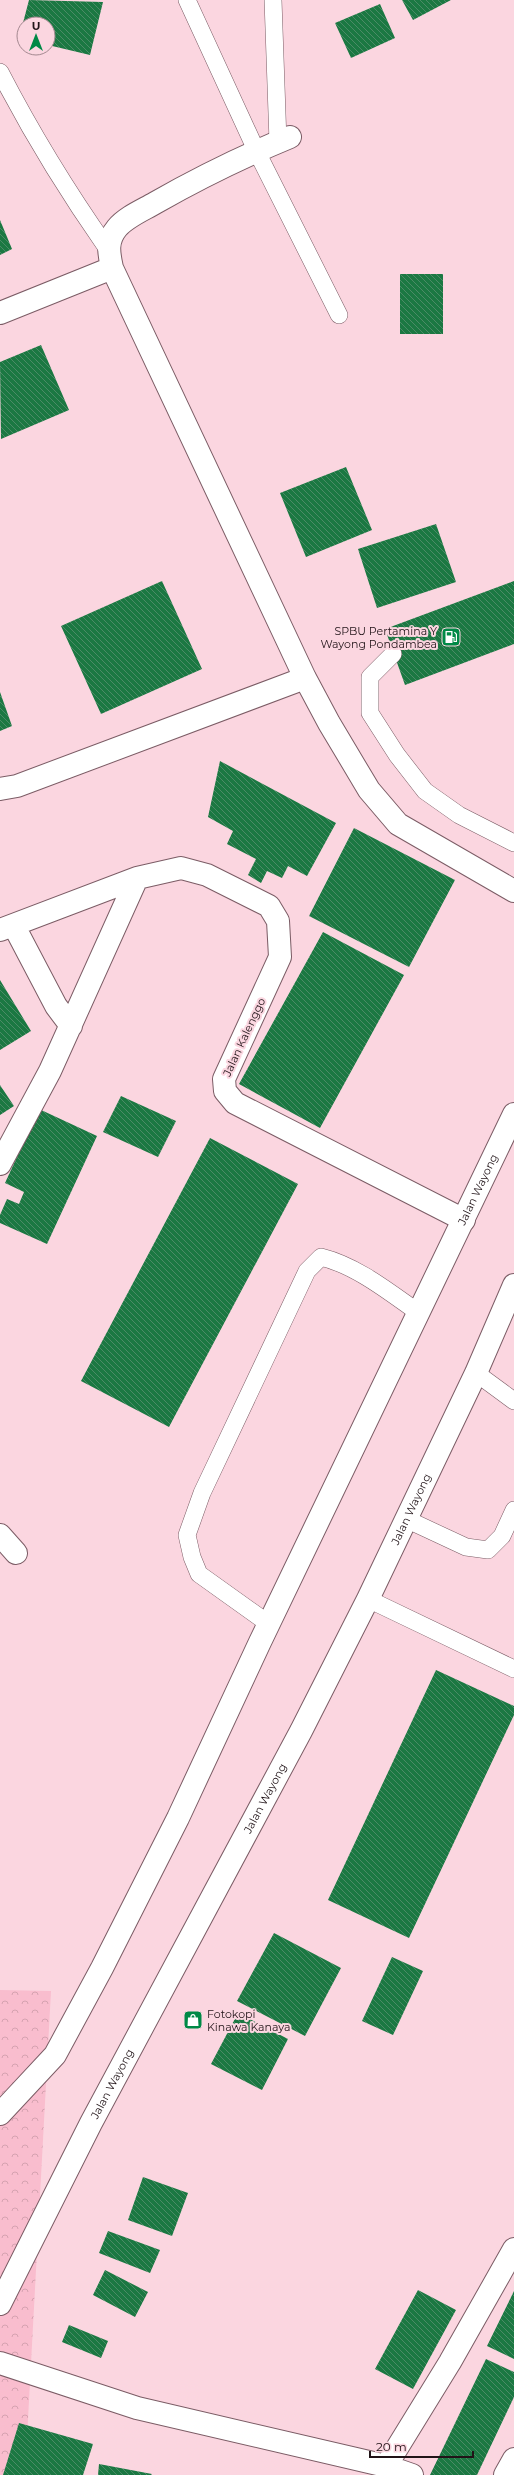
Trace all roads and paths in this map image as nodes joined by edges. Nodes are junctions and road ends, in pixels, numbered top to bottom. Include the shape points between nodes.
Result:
1 (187, 0) edge
2 (273, 0) edge
3 (0, 72) edge
4 (284, 140) joint
5 (256, 150) junction
6 (110, 258) junction
7 (0, 313) edge
8 (340, 316) dead end
9 (393, 654) dead end
10 (305, 678) junction
11 (0, 789) edge
12 (514, 843) edge
13 (137, 878) junction
14 (514, 891) edge
15 (7, 928) edge
16 (71, 1026) junction
17 (514, 1114) edge
18 (0, 1164) edge
19 (464, 1220) junction
20 (513, 1287) edge
21 (419, 1313) junction
22 (476, 1372) junction
23 (514, 1401) edge
24 (514, 1510) edge
25 (406, 1519) junction
26 (0, 1535) edge
27 (16, 1553) dead end
28 (368, 1599) junction
29 (269, 1624) junction
30 (514, 1669) edge
31 (0, 2114) edge
32 (514, 2249) edge
33 (0, 2304) edge
34 (0, 2363) edge
35 (514, 2459) edge
36 (386, 2466) junction
37 (412, 2475) edge
38 (505, 2475) edge

1 - 5 lane
2 - 4 lane
3 - 6 lane via 22,115
4 - 5 street
5 - 6 street via 132,216 117,228
5 - 8 lane
6 - 7 street
6 - 10 street
9 - 12 lane via 370,677 370,713 393,749 425,791 459,815
10 - 11 street via 24,783
10 - 14 street via 369,790 398,824
13 - 15 street, Jalan Kalenggo
13 - 16 street
13 - 19 street, Jalan Kalenggo via 181,868 207,874 269,906 278,921 280,957 224,1079 225,1091 235,1103
15 - 16 street
16 - 18 street
17 - 19 street, Jalan Wayong
19 - 21 street, Jalan Wayong
20 - 22 street, Jalan Wayong
21 - 29 street, Jalan Wayong
21 - 29 lane via 369,1279 335,1261 321,1257 307,1271 202,1494 187,1535 199,1574
22 - 23 lane
22 - 25 street, Jalan Wayong
24 - 25 lane via 502,1536 488,1550 466,1547
25 - 28 street, Jalan Wayong
26 - 27 street
28 - 30 lane
28 - 33 street, Jalan Wayong via 301,1731 91,2123
29 - 31 street, Jalan Wayong via 178,1818 55,2055
32 - 36 street via 450,2362
34 - 36 street via 137,2408
35 - 38 street
36 - 37 street

